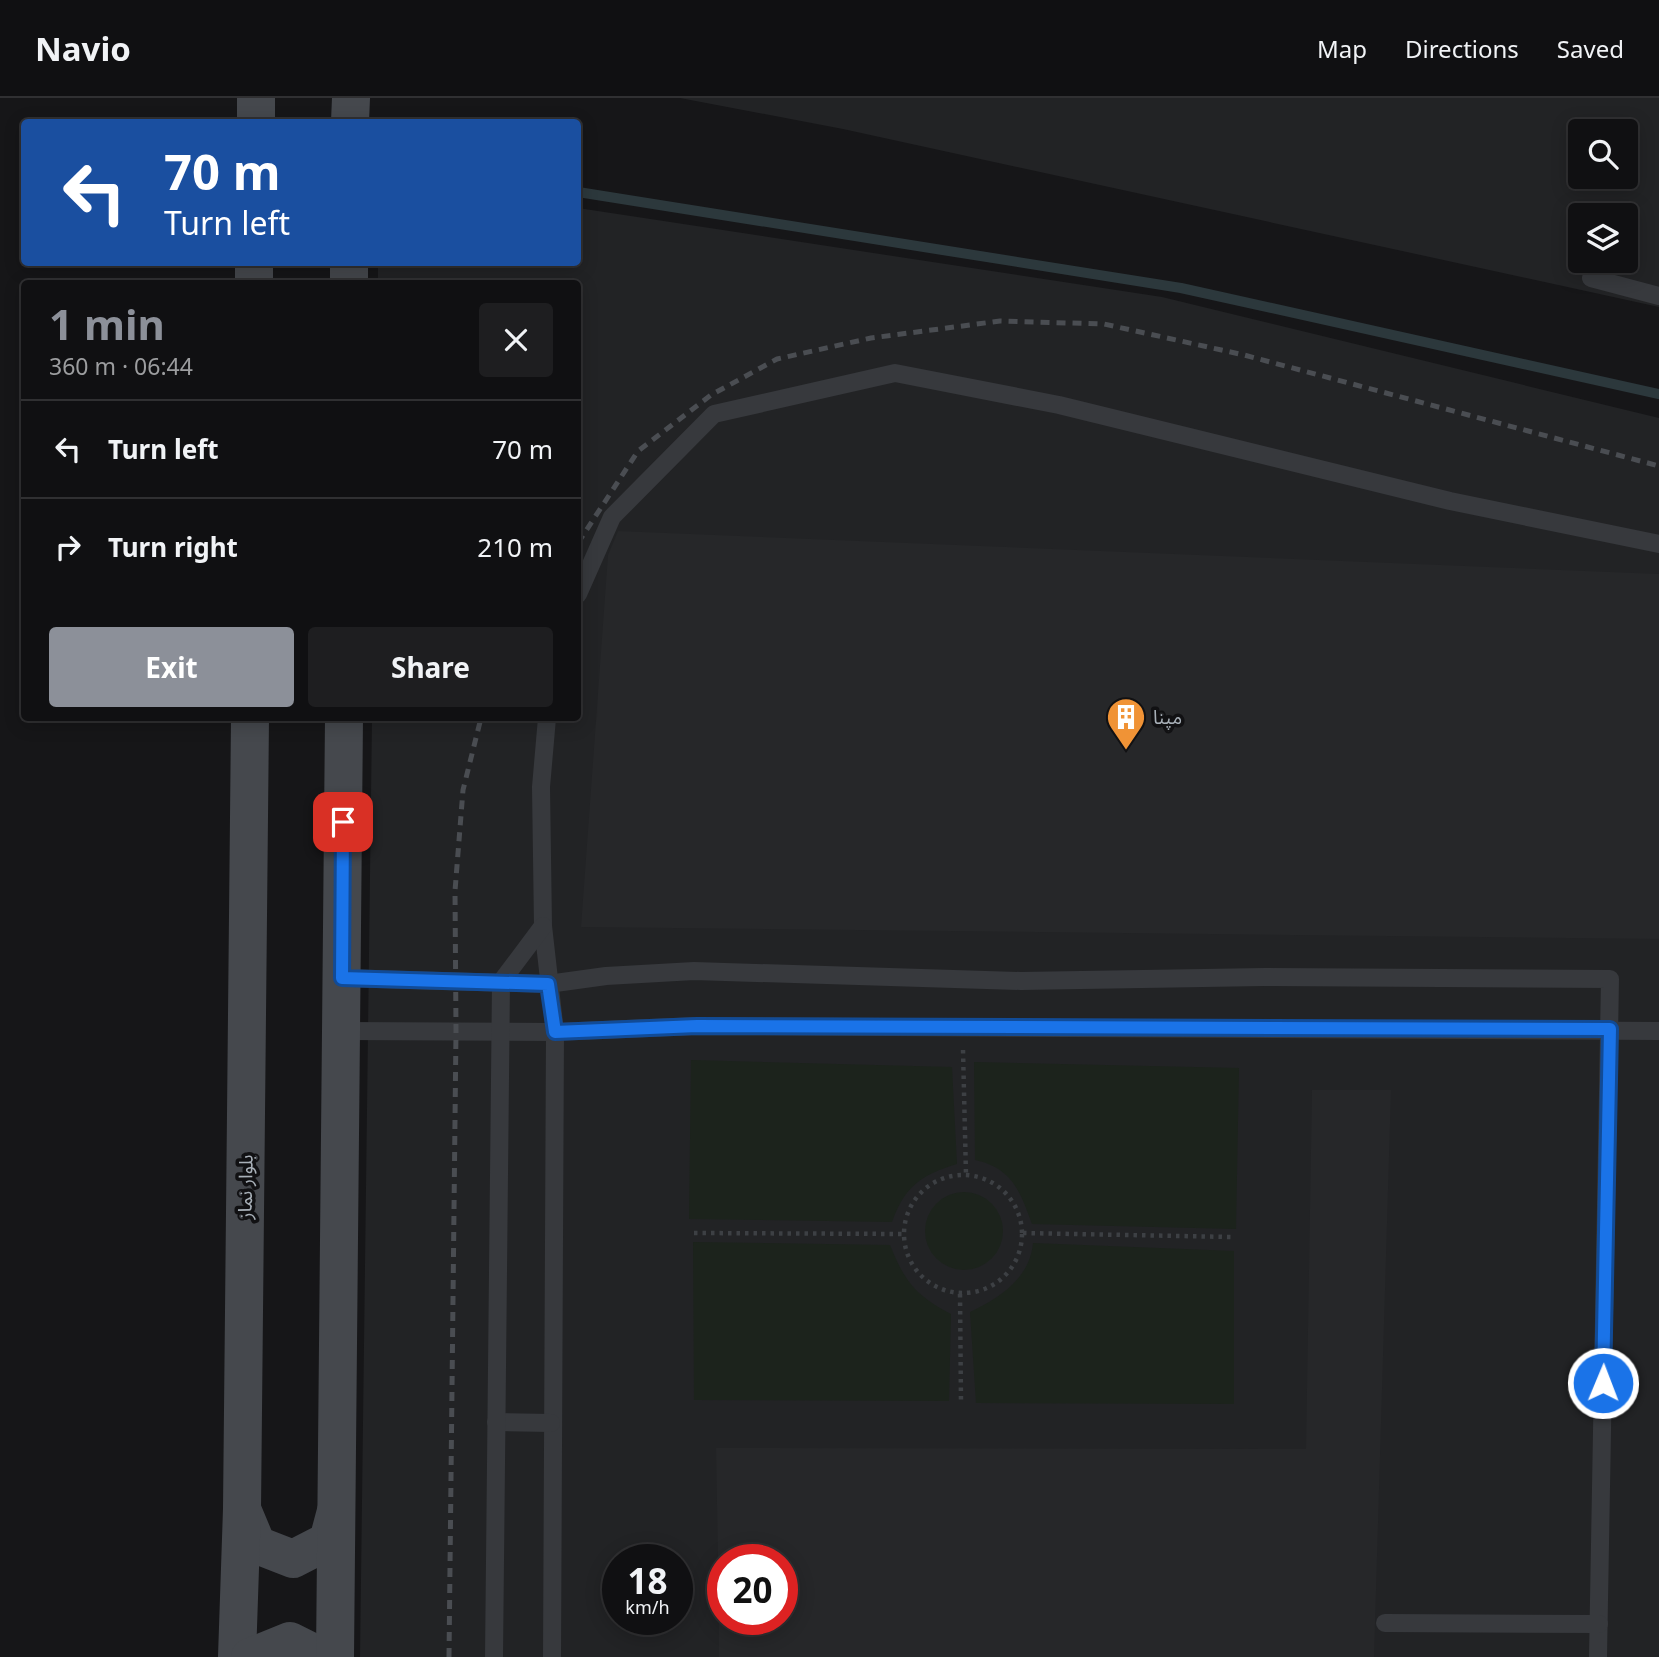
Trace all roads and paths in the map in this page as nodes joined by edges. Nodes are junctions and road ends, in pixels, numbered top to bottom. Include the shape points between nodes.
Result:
1 (256, 98) edge
2 (351, 98) edge
3 (256, 119) edge
4 (350, 119) edge
5 (1591, 278) dead end
6 (1659, 296) edge
7 (1659, 544) edge
8 (581, 587) edge
9 (250, 721) edge
10 (344, 721) edge
11 (547, 721) edge
12 (543, 926) junction
13 (342, 978) junction
14 (501, 982) junction
15 (548, 984) junction
16 (962, 1026) junction
17 (1610, 1029) junction
18 (341, 1031) junction
19 (1659, 1031) edge
20 (500, 1032) junction
21 (555, 1032) junction
22 (967, 1175) junction
23 (694, 1233) dead end
24 (1023, 1233) junction
25 (904, 1234) junction
26 (1231, 1237) dead end
27 (960, 1294) junction
28 (961, 1404) dead end
29 (496, 1422) junction
30 (551, 1423) junction
31 (337, 1504) junction
32 (242, 1509) junction
33 (1385, 1623) dead end
34 (1599, 1623) junction
35 (237, 1657) edge
36 (250, 1657) edge
37 (322, 1657) edge
38 (335, 1657) edge
39 (494, 1657) edge
40 (552, 1657) edge
41 (1598, 1657) edge

1 - 3 main road
2 - 4 main road
5 - 6 lane
7 - 8 lane via 1450,501 1059,405 895,373 715,414 612,517
9 - 32 main road, بلوار نماز
10 - 13 main road
11 - 12 lane via 541,786
12 - 14 lane
12 - 15 lane
13 - 14 lane
13 - 18 main road
14 - 15 lane
14 - 20 lane
15 - 17 lane via 694,971 1021,981 1610,979
15 - 21 lane
16 - 17 lane
16 - 21 lane via 697,1026
16 - 22 path
17 - 19 lane
17 - 34 lane
18 - 20 lane
18 - 31 main road
20 - 21 lane
20 - 29 lane
21 - 30 lane
22 - 24 path via 994,1183 1009,1196
22 - 25 path via 936,1180 920,1192 909,1208
23 - 25 path
24 - 26 path
24 - 27 path via 1011,1270 979,1292
25 - 27 path via 911,1265 924,1279 941,1290
27 - 28 path
29 - 30 lane
29 - 39 lane
30 - 40 lane
31 - 32 main road via 328,1541 293,1559 257,1545
31 - 38 main road
32 - 35 main road, بلوار نماز
33 - 34 lane
34 - 41 lane
36 - 37 main road via 290,1641

